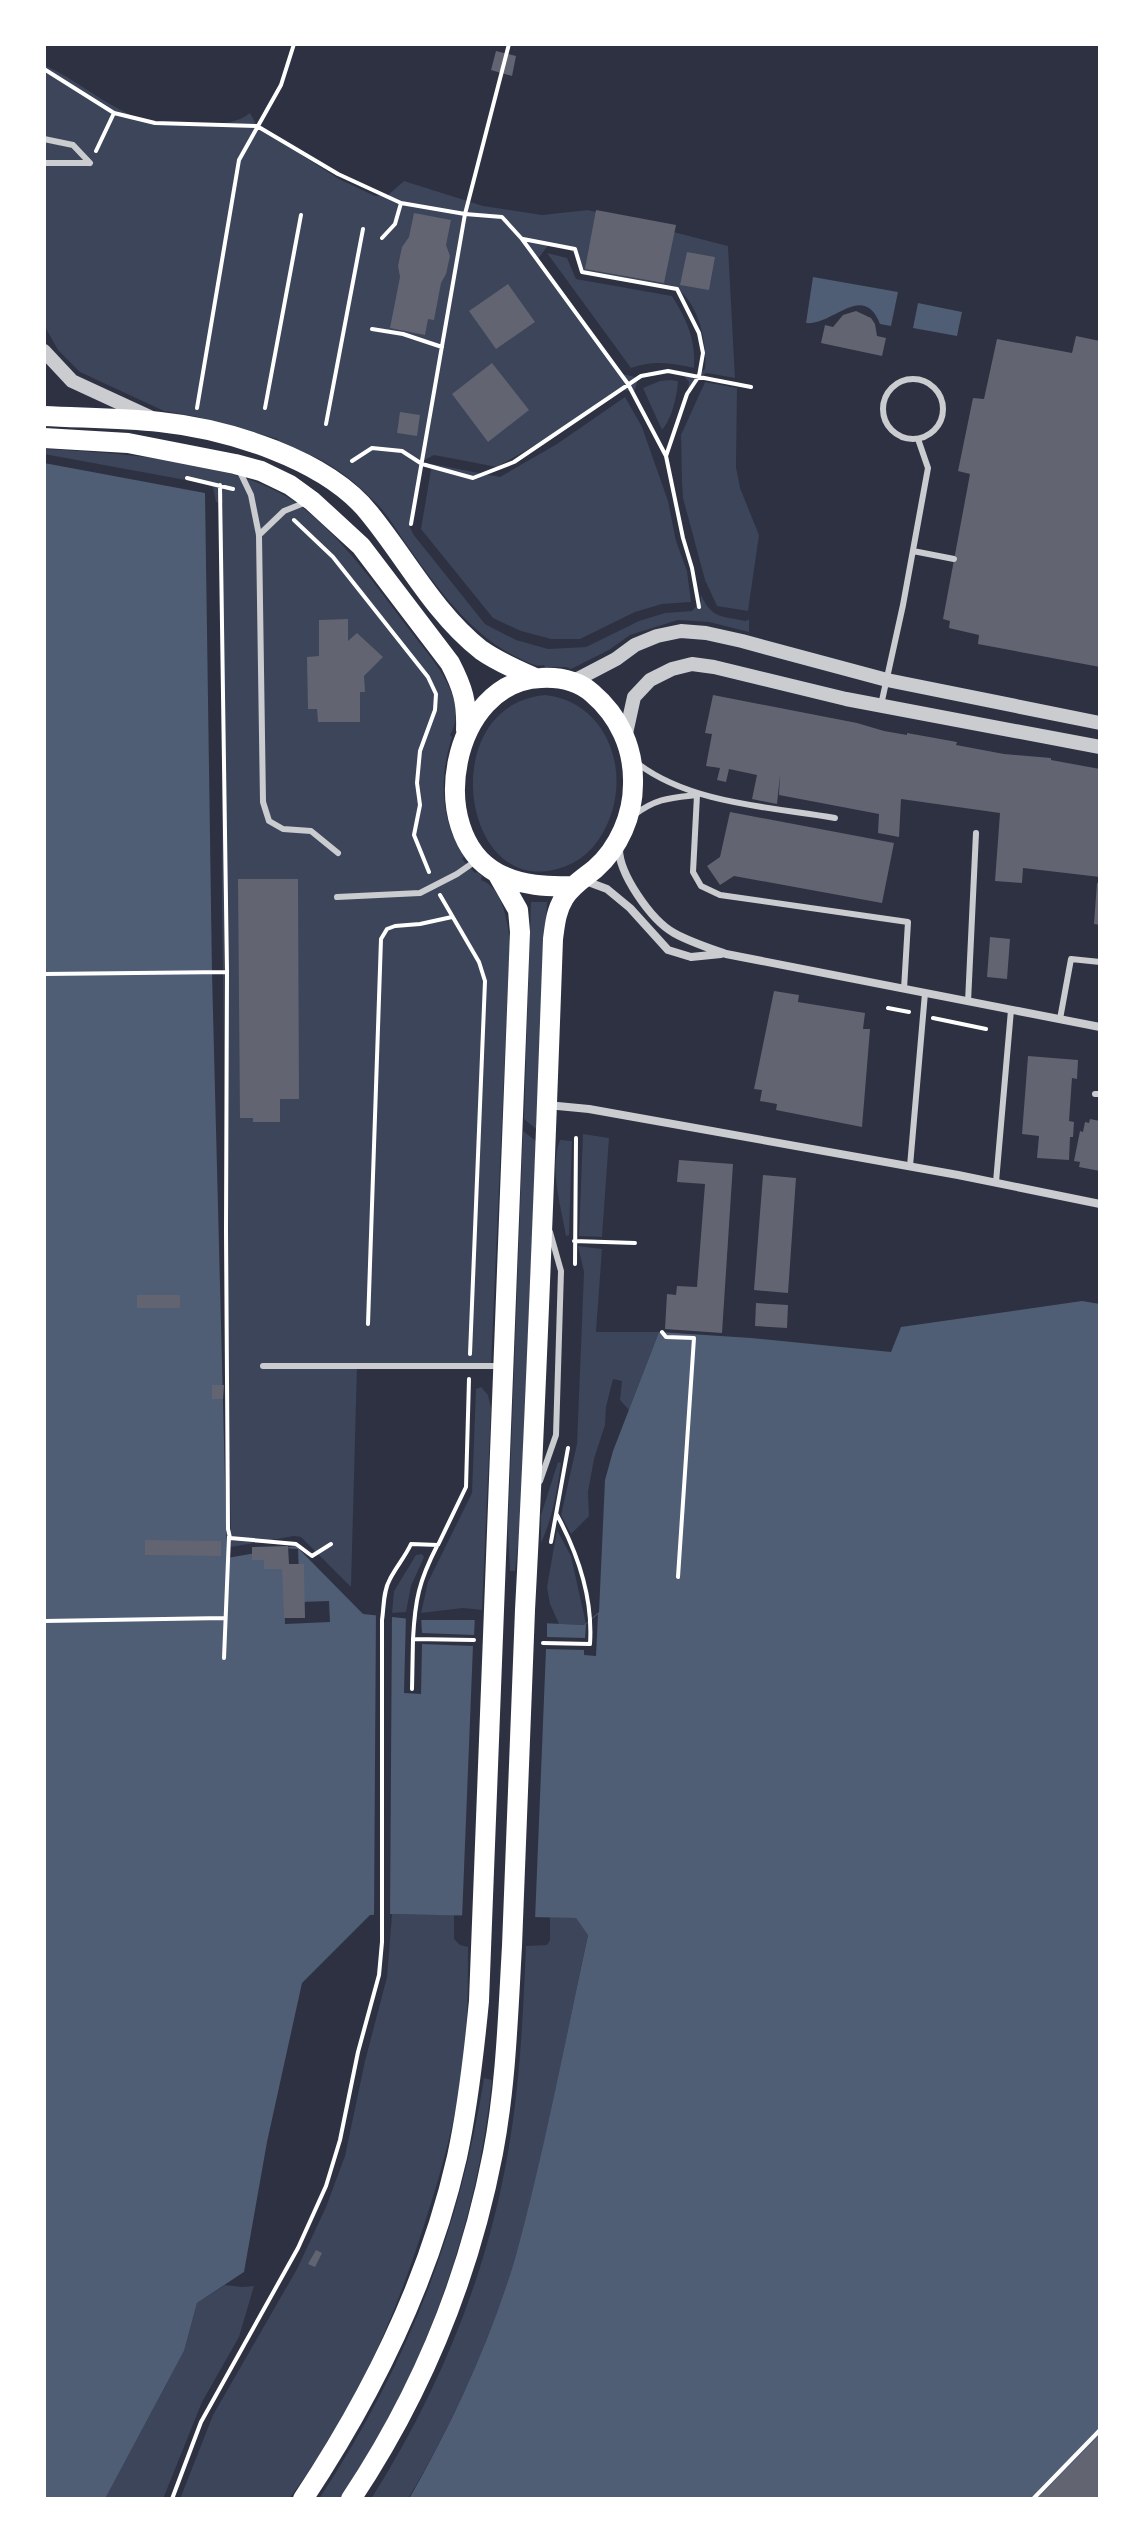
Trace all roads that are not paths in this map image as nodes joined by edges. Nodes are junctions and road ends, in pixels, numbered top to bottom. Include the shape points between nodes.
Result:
1 (44, 139) edge
2 (44, 163) edge
3 (44, 351) edge
4 (44, 416) edge
5 (161, 422) junction
6 (44, 438) edge
7 (918, 439) junction
8 (235, 464) junction
9 (312, 501) junction
10 (259, 535) junction
11 (913, 551) junction
12 (954, 559) dead end
13 (535, 678) junction
14 (887, 680) junction
15 (572, 682) junction
16 (880, 705) junction
17 (1100, 723) edge
18 (466, 732) junction
19 (625, 738) junction
20 (1100, 747) edge
21 (631, 759) junction
22 (697, 795) junction
23 (835, 818) dead end
24 (624, 828) junction
25 (976, 833) dead end
26 (338, 853) dead end
27 (479, 858) junction
28 (497, 873) junction
29 (578, 882) junction
30 (337, 897) dead end
31 (726, 954) junction
32 (1100, 962) edge
33 (904, 989) junction
34 (925, 993) junction
35 (968, 1002) junction
36 (1011, 1010) junction
37 (1060, 1019) junction
38 (1100, 1027) edge
39 (547, 1105) junction
40 (910, 1166) junction
41 (996, 1182) junction
42 (1100, 1204) edge
43 (263, 1366) dead end
44 (504, 1366) junction
45 (303, 2499) edge
46 (351, 2499) edge

1 - 2 lane via 73,145 90,163
3 - 5 street via 72,381
4 - 5 main road
5 - 13 main road via 283,452 330,477 368,510 421,587 480,649
6 - 8 main road via 128,443
7 - 7 lane via 936,429 943,410 931,384 912,378 893,385 883,413 900,436
7 - 11 lane via 928,468
8 - 9 main road via 261,471
8 - 10 lane via 251,495
9 - 10 lane via 284,511
9 - 18 main road via 361,546 450,663 467,704
10 - 26 lane via 263,802 269,821 283,829 311,831
11 - 12 lane
11 - 14 lane
13 - 15 main road
13 - 18 main road via 496,694
14 - 15 street via 742,641 681,631 635,645
14 - 16 lane
14 - 17 street
15 - 19 main road via 600,700
16 - 19 street via 692,664 650,680 634,697
16 - 20 street
18 - 27 main road via 454,784 465,837
19 - 21 main road
21 - 22 lane
21 - 24 main road via 633,784
22 - 23 lane
22 - 24 lane via 667,797 648,805
22 - 33 lane via 693,872 701,886 720,895 908,922
24 - 29 main road via 608,856
24 - 31 street via 618,859 649,908 671,931
25 - 35 lane
27 - 28 main road
27 - 30 lane via 420,893
28 - 29 main road via 529,885
28 - 44 main road via 518,910 520,932
29 - 31 street via 607,889 668,950 691,957
29 - 39 main road via 556,916
31 - 33 street
32 - 37 lane via 1071,959
33 - 34 street
34 - 35 street
34 - 40 lane
35 - 36 street
36 - 37 street
36 - 41 lane
37 - 38 street
39 - 40 street
39 - 46 main road via 512,1932 499,2115 474,2237 454,2297 399,2420
40 - 41 street
41 - 42 street
43 - 44 lane
44 - 45 main road via 482,1931 474,2057 457,2158 418,2281 367,2395

